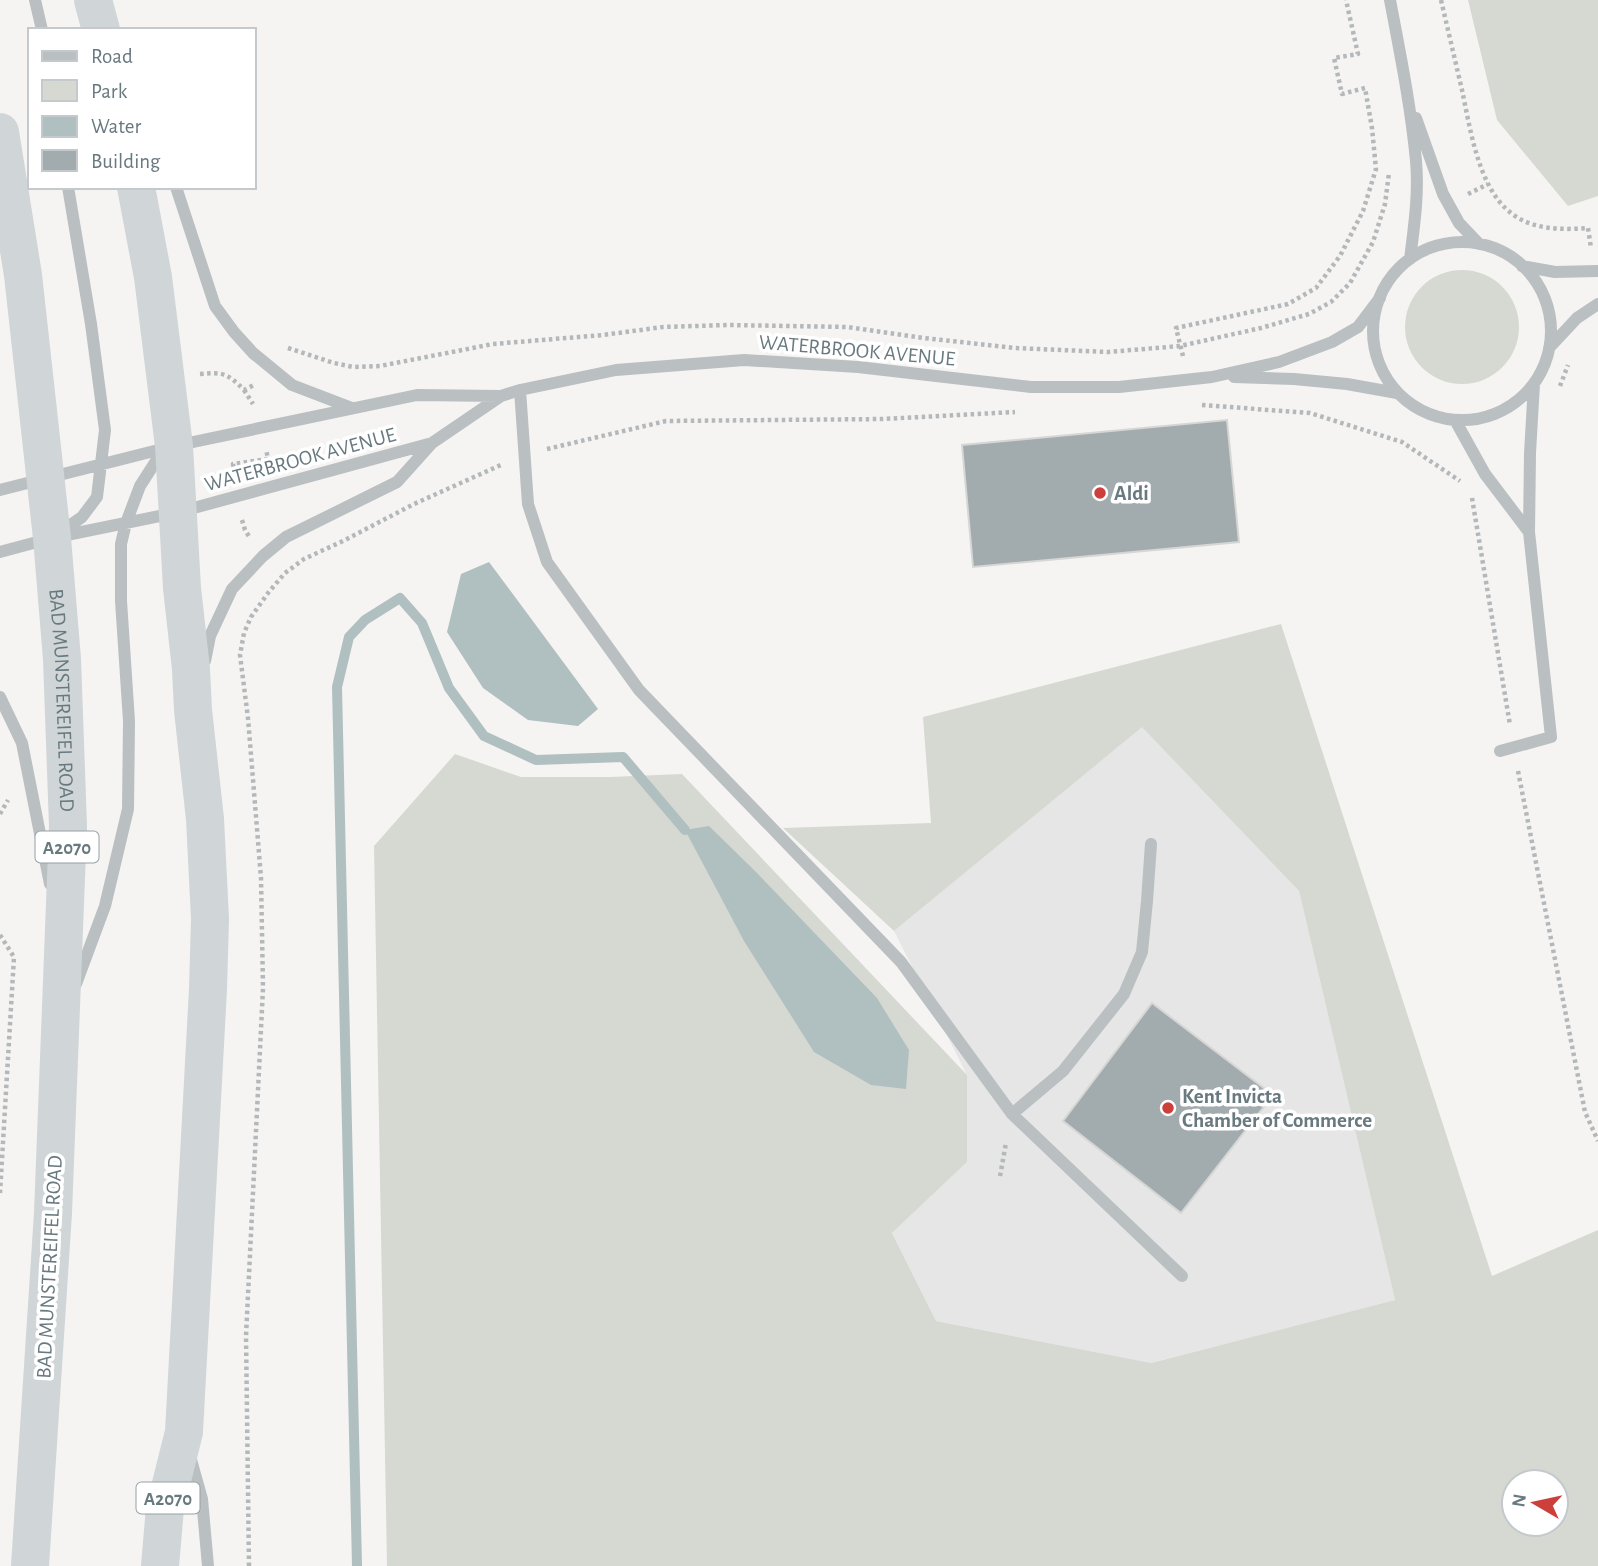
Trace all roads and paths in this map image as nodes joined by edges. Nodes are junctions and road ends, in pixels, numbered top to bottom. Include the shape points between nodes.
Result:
1 (35, 0) edge
2 (93, 0) edge
3 (1346, 0) edge
4 (1390, 0) edge
5 (1441, 0) edge
6 (42, 28) edge
7 (100, 28) edge
8 (1406, 87) junction
9 (0, 132) edge
10 (6, 172) junction
11 (68, 189) edge
12 (136, 189) edge
13 (177, 189) edge
14 (1385, 204) dead end
15 (1, 218) edge
16 (1588, 228) dead end
17 (1479, 244) junction
18 (1410, 259) junction
19 (1522, 266) junction
20 (1598, 271) edge
21 (1380, 298) junction
22 (1598, 304) edge
23 (1549, 348) junction
24 (1570, 362) dead end
25 (1212, 377) junction
26 (1534, 384) junction
27 (520, 390) junction
28 (1397, 393) junction
29 (1557, 393) dead end
30 (501, 396) junction
31 (1189, 406) dead end
32 (353, 408) junction
33 (1021, 412) dead end
34 (1454, 420) junction
35 (432, 443) junction
36 (174, 446) junction
37 (524, 454) junction
38 (102, 463) junction
39 (46, 477) junction
40 (0, 490) edge
41 (179, 512) junction
42 (126, 523) junction
43 (1529, 532) junction
44 (52, 538) junction
45 (0, 552) edge
46 (0, 697) edge
47 (193, 710) junction
48 (1507, 750) junction
49 (1151, 844) dead end
50 (0, 935) edge
51 (63, 954) junction
52 (60, 1028) junction
53 (1012, 1114) junction
54 (1598, 1142) edge
55 (0, 1193) edge
56 (1182, 1276) dead end
57 (184, 1432) junction
58 (30, 1566) edge
59 (160, 1566) edge
60 (208, 1566) edge
61 (249, 1566) edge

1 - 6 street
2 - 7 highway
3 - 14 path via 1358,54 1334,58 1342,93 1365,88 1376,169 1363,211 1340,256 1316,288 1289,304 1176,328 1180,346 1261,328 1309,314 1331,302 1350,283 1373,242
4 - 8 street
5 - 16 path via 1475,149 1498,200 1529,224
8 - 17 street via 1443,194 1459,223
8 - 18 street via 1416,163
9 - 10 highway, BAD MUNSTEREIFEL ROAD / A2070
10 - 15 street
10 - 39 highway, BAD MUNSTEREIFEL ROAD / A2070
11 - 38 street via 105,430
12 - 36 highway, A2070 via 153,277
13 - 32 street, WATERBROOK AVENUE via 215,306 234,332 292,385
17 - 18 street via 1443,244
17 - 19 street via 1495,248
18 - 21 street via 1392,276
19 - 20 street via 1555,272
19 - 23 street via 1547,303
21 - 25 street, WATERBROOK AVENUE via 1358,327 1332,342 1279,362
21 - 28 street via 1373,338 1377,358
22 - 23 street via 1577,318
23 - 26 street
24 - 29 path
25 - 27 street, WATERBROOK AVENUE via 1119,387 1031,387 858,367 744,360 616,370
25 - 28 street, WATERBROOK AVENUE via 1294,379
26 - 34 street via 1499,412
26 - 43 street
27 - 30 street, WATERBROOK AVENUE
27 - 37 street
28 - 34 street via 1433,416
30 - 32 street, WATERBROOK AVENUE via 416,395
30 - 35 street, WATERBROOK AVENUE
31 - 48 path via 1310,413 1402,442 1470,488
32 - 36 street, WATERBROOK AVENUE
33 - 37 path via 666,421
34 - 43 street via 1485,474
35 - 41 street, WATERBROOK AVENUE
35 - 47 street, WATERBROOK AVENUE via 397,482 286,537 232,589 210,636
36 - 38 street, WATERBROOK AVENUE
36 - 41 highway, A2070
36 - 42 street via 156,461 140,486
37 - 53 street via 528,504 547,562 639,690 901,962
37 - 61 path via 304,559 268,593 244,633 240,655 261,878 263,988 246,1336
38 - 39 street, WATERBROOK AVENUE
38 - 44 street via 97,497 82,517
39 - 40 street, WATERBROOK AVENUE
39 - 44 highway, BAD MUNSTEREIFEL ROAD / A2070
41 - 42 street, WATERBROOK AVENUE
41 - 47 highway, A2070
42 - 44 street, WATERBROOK AVENUE
42 - 52 street via 121,544 121,601 128,809 104,906
43 - 48 street via 1551,737
44 - 45 street, WATERBROOK AVENUE
44 - 51 highway, BAD MUNSTEREIFEL ROAD / A2070 via 68,826
46 - 51 street via 22,743
47 - 57 highway, A2070 via 210,919
48 - 54 path via 1585,1112
49 - 53 street via 1142,952 1124,994 1063,1071
50 - 55 path via 14,957
51 - 52 highway, BAD MUNSTEREIFEL ROAD / A2070
52 - 58 highway, BAD MUNSTEREIFEL ROAD / A2070
53 - 56 street
57 - 59 highway, A2070 via 165,1508
57 - 60 street via 202,1499

